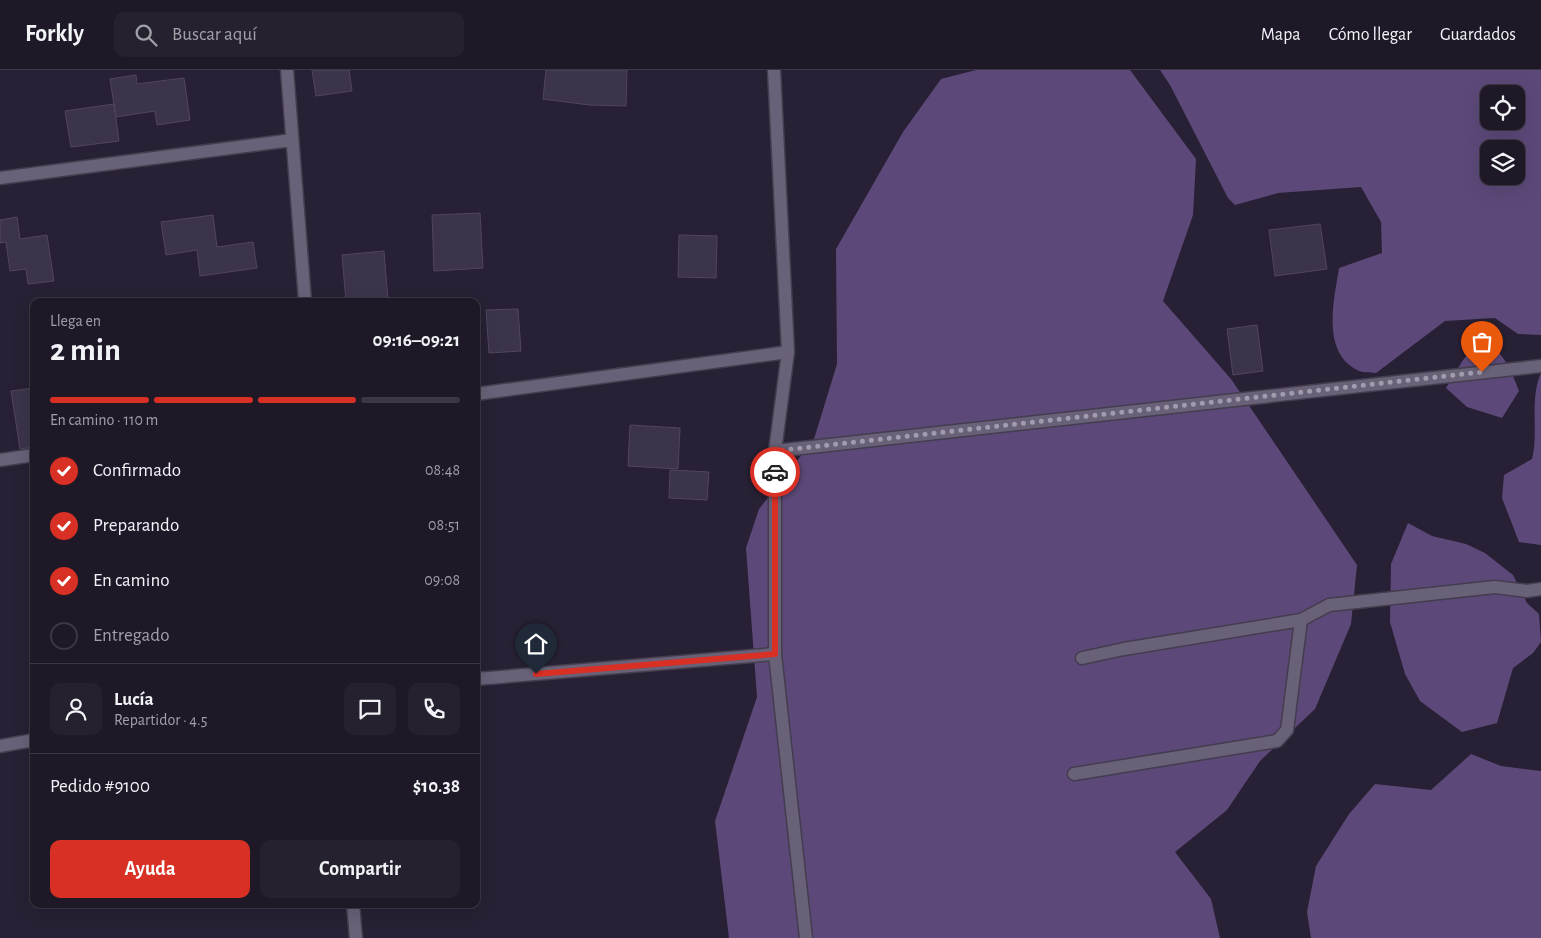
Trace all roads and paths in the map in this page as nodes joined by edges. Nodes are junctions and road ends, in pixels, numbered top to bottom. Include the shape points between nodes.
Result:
1 (287, 70) edge
2 (774, 70) edge
3 (292, 140) junction
4 (0, 178) edge
5 (305, 298) edge
6 (788, 352) junction
7 (1541, 366) edge
8 (480, 393) edge
9 (776, 451) junction
10 (30, 456) edge
11 (0, 460) edge
12 (1541, 589) edge
13 (1301, 620) junction
14 (775, 654) junction
15 (1082, 658) dead end
16 (480, 678) edge
17 (30, 741) edge
18 (0, 746) edge
19 (1074, 774) dead end
20 (353, 908) edge
21 (356, 938) edge
22 (806, 938) edge

1 - 3 street
2 - 6 street
3 - 4 street
3 - 5 street
6 - 8 street
6 - 9 street
7 - 9 street
9 - 14 street
10 - 11 street
12 - 13 street via 1495,587 1329,605
13 - 15 street
13 - 19 street via 1286,730 1277,741
14 - 16 street
14 - 22 street
17 - 18 street
20 - 21 street

